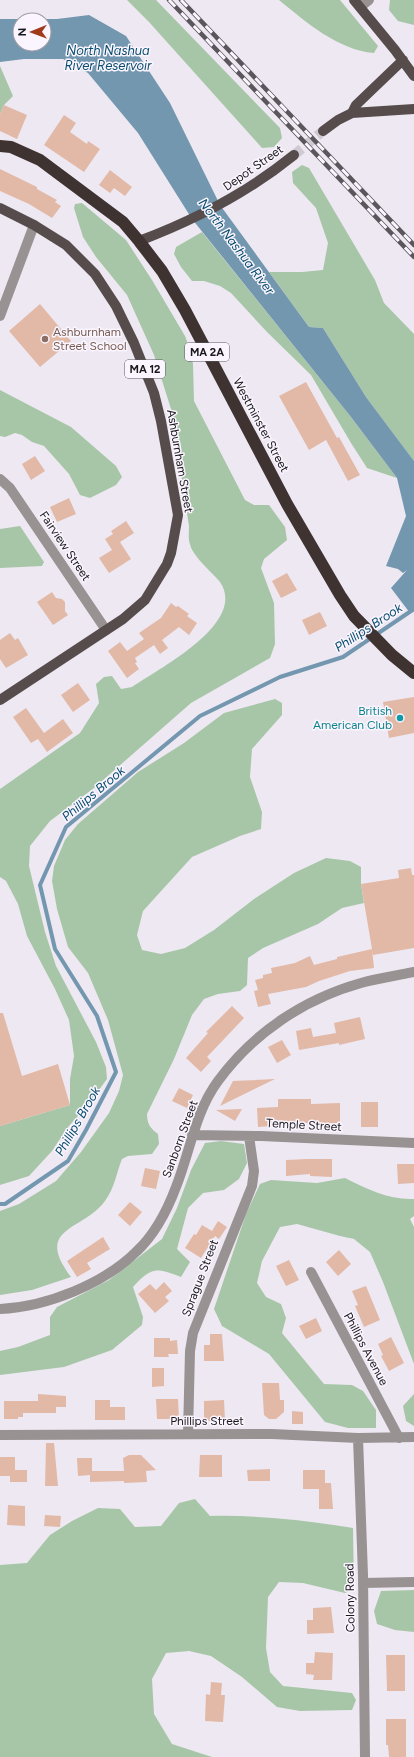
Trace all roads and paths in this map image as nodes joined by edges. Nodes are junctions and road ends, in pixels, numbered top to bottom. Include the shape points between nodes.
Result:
1 (369, 0) edge
2 (357, 4) edge
3 (403, 60) junction
4 (414, 76) edge
5 (414, 109) edge
6 (352, 113) junction
7 (323, 131) tunnel mouth
8 (0, 146) edge
9 (294, 155) tunnel mouth
10 (0, 208) edge
11 (34, 225) junction
12 (139, 241) junction
13 (0, 316) edge
14 (0, 479) edge
15 (106, 630) junction
16 (414, 673) edge
17 (0, 700) edge
18 (414, 972) edge
19 (192, 1135) junction
20 (249, 1136) junction
21 (414, 1143) edge
22 (311, 1272) dead end
23 (0, 1309) edge
24 (188, 1434) junction
25 (0, 1435) edge
26 (358, 1438) junction
27 (399, 1438) junction
28 (414, 1438) edge
29 (414, 1582) edge
30 (364, 1583) junction
31 (365, 1757) edge

1 - 2 street
2 - 3 main road
3 - 4 main road
3 - 6 main road via 356,105
5 - 6 main road
6 - 7 main road
8 - 12 highway, Westminster Street / MA 2A via 11,147 40,160 123,222
9 - 12 main road, Depot Street via 230,200 187,222
10 - 11 main road, Ashburnham Street / MA 12
11 - 13 street
11 - 15 main road, Ashburnham Street / MA 12 via 66,245 87,266 116,306 154,393 178,515 167,564 145,600
12 - 16 highway, Westminster Street / MA 2A via 162,271 185,310 287,504 327,574 354,616 392,655
14 - 15 street, Fairview Street via 10,488
15 - 17 main road, Ashburnham Street / MA 12
18 - 19 street, Sanborn Street via 338,990 271,1026 241,1053 218,1081
19 - 20 street, Temple Street
19 - 23 street, Sanborn Street via 182,1172 166,1210 150,1236 134,1254 106,1275 52,1301
20 - 21 street, Temple Street
20 - 24 street, Sprague Street via 254,1171 252,1186 193,1332 190,1351
22 - 27 street, Phillips Avenue
24 - 25 street, Phillips Street
24 - 26 street, Phillips Street
26 - 27 street, Phillips Street
26 - 30 street, Colony Road
27 - 28 street, Phillips Street
29 - 30 street
30 - 31 street, Colony Road

